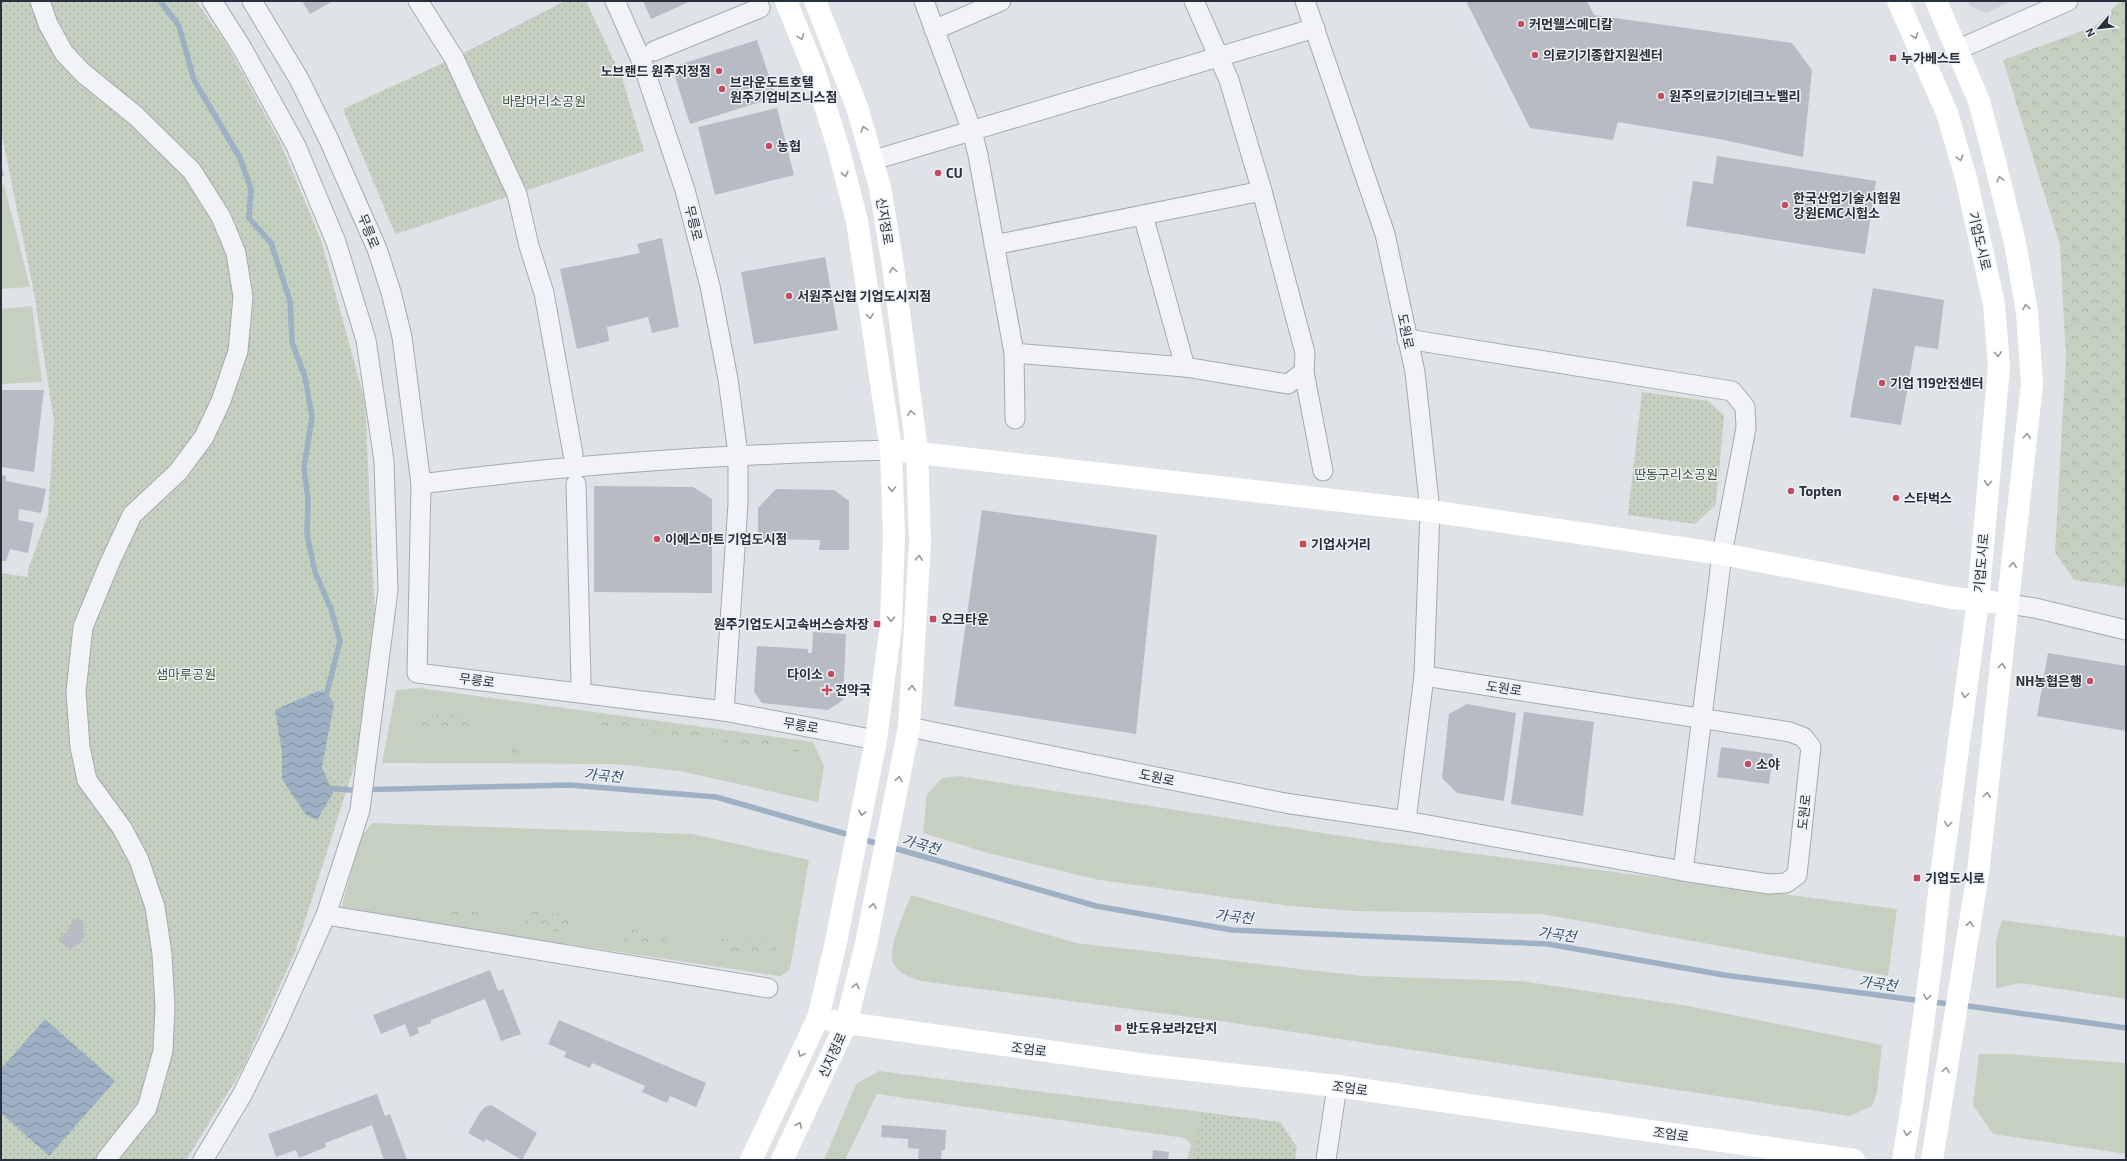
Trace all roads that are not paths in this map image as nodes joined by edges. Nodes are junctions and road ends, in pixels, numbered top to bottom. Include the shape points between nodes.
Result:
1 (40, 1) edge
2 (212, 1) edge
3 (252, 1) edge
4 (418, 1) edge
5 (615, 1) edge
6 (786, 1) edge
7 (815, 1) edge
8 (924, 1) edge
9 (1001, 1) edge
10 (1194, 1) edge
11 (1305, 1) edge
12 (1898, 1) edge
13 (1936, 1) edge
14 (2068, 1) edge
15 (760, 8) dead end
16 (1315, 28) junction
17 (934, 30) junction
18 (1957, 50) junction
19 (654, 51) dead end
20 (1219, 58) junction
21 (972, 131) junction
22 (874, 160) junction
23 (1262, 191) junction
24 (1143, 215) junction
25 (994, 245) junction
26 (1408, 339) junction
27 (1014, 353) junction
28 (1184, 367) junction
29 (1304, 372) junction
30 (1015, 419) dead end
31 (891, 450) junction
32 (917, 452) junction
33 (573, 454) dead end
34 (738, 454) junction
35 (1323, 471) dead end
36 (421, 484) junction
37 (576, 484) dead end
38 (1430, 511) junction
39 (1722, 554) junction
40 (1978, 601) junction
41 (2009, 604) junction
42 (2126, 630) edge
43 (1424, 676) junction
44 (581, 682) dead end
45 (724, 712) junction
46 (1702, 719) junction
47 (909, 727) junction
48 (876, 740) junction
49 (1406, 821) junction
50 (1683, 871) junction
51 (326, 915) junction
52 (768, 988) dead end
53 (818, 1018) junction
54 (846, 1024) junction
55 (1337, 1086) junction
56 (106, 1160) edge
57 (202, 1160) edge
58 (751, 1160) edge
59 (782, 1160) edge
60 (1326, 1160) edge
61 (1854, 1160) edge
62 (1902, 1160) edge
63 (1932, 1160) edge

1 - 56 street via 48,24 64,53 82,73 136,116 192,171 221,217 236,253 243,297 238,351 221,401 204,437 178,472 132,515 83,626 76,692 80,748 87,780 122,828 139,860 154,907 162,954 165,1007 163,1051 147,1108
2 - 51 street via 242,48 296,146 336,242 366,340 384,461 388,590 365,774 360,810
3 - 36 street, 무릉로 via 302,86 348,180 377,249 402,337
4 - 33 street via 454,58 516,194 544,293
5 - 34 street, 무릉로 via 642,62 685,190 710,286 728,379
6 -> 31 street via 814,70 857,221
22 -> 7 street, 신지정로 via 845,73
8 - 17 street
9 - 17 street
10 - 20 street
11 - 16 street, 도원로
12 -> 40 street, 기업도시로 via 1947,113 1966,178 1994,304 1999,367
13 - 18 street
14 - 18 street
15 - 19 street
16 - 20 street
16 - 26 street, 도원로 via 1385,234
17 - 21 street
41 -> 18 street via 2032,384 2027,312 2015,243 1985,123 1979,101
20 - 21 street
20 - 23 street via 1229,80
21 - 22 street
21 - 25 street
32 -> 22 street, 신지정로 via 892,266
23 - 24 street
23 - 29 street via 1305,353
24 - 25 street
24 - 28 street
25 - 27 street
26 - 38 street, 도원로 via 1415,372
26 - 39 street via 1732,391 1745,407 1746,428
27 - 28 street
27 - 30 street
28 - 29 street via 1288,384
29 - 35 street
31 - 32 street
31 - 34 street
31 -> 48 street via 894,536 891,625
32 - 38 street
47 -> 32 street, 신지정로 via 920,542
34 - 36 street via 507,473
34 - 45 street, 무릉로 via 738,504
36 - 45 street, 무릉로 via 417,673
37 - 44 street
38 - 39 street
38 - 43 street, 도원로
39 - 40 street
39 - 46 street
40 - 41 street
40 -> 62 street, 기업도시로 via 1932,958
41 - 42 street
63 -> 41 street via 1978,873
43 - 46 street, 도원로
43 - 49 street, 도원로
45 - 48 street, 무릉로
46 - 50 street
46 - 50 street, 도원로 via 1790,732 1803,737 1811,747 1797,875 1786,883 1769,884
47 - 49 street, 도원로 via 1285,803
54 -> 47 street, 신지정로 via 866,944
48 -> 53 street via 836,942
49 - 50 street, 도원로
51 - 52 street
51 - 57 street via 242,1095
53 - 54 street, 조엄로
53 -> 58 street
54 - 55 street, 조엄로 via 1147,1065
59 -> 54 street, 신지정로
55 - 60 street
55 - 61 street, 조엄로

